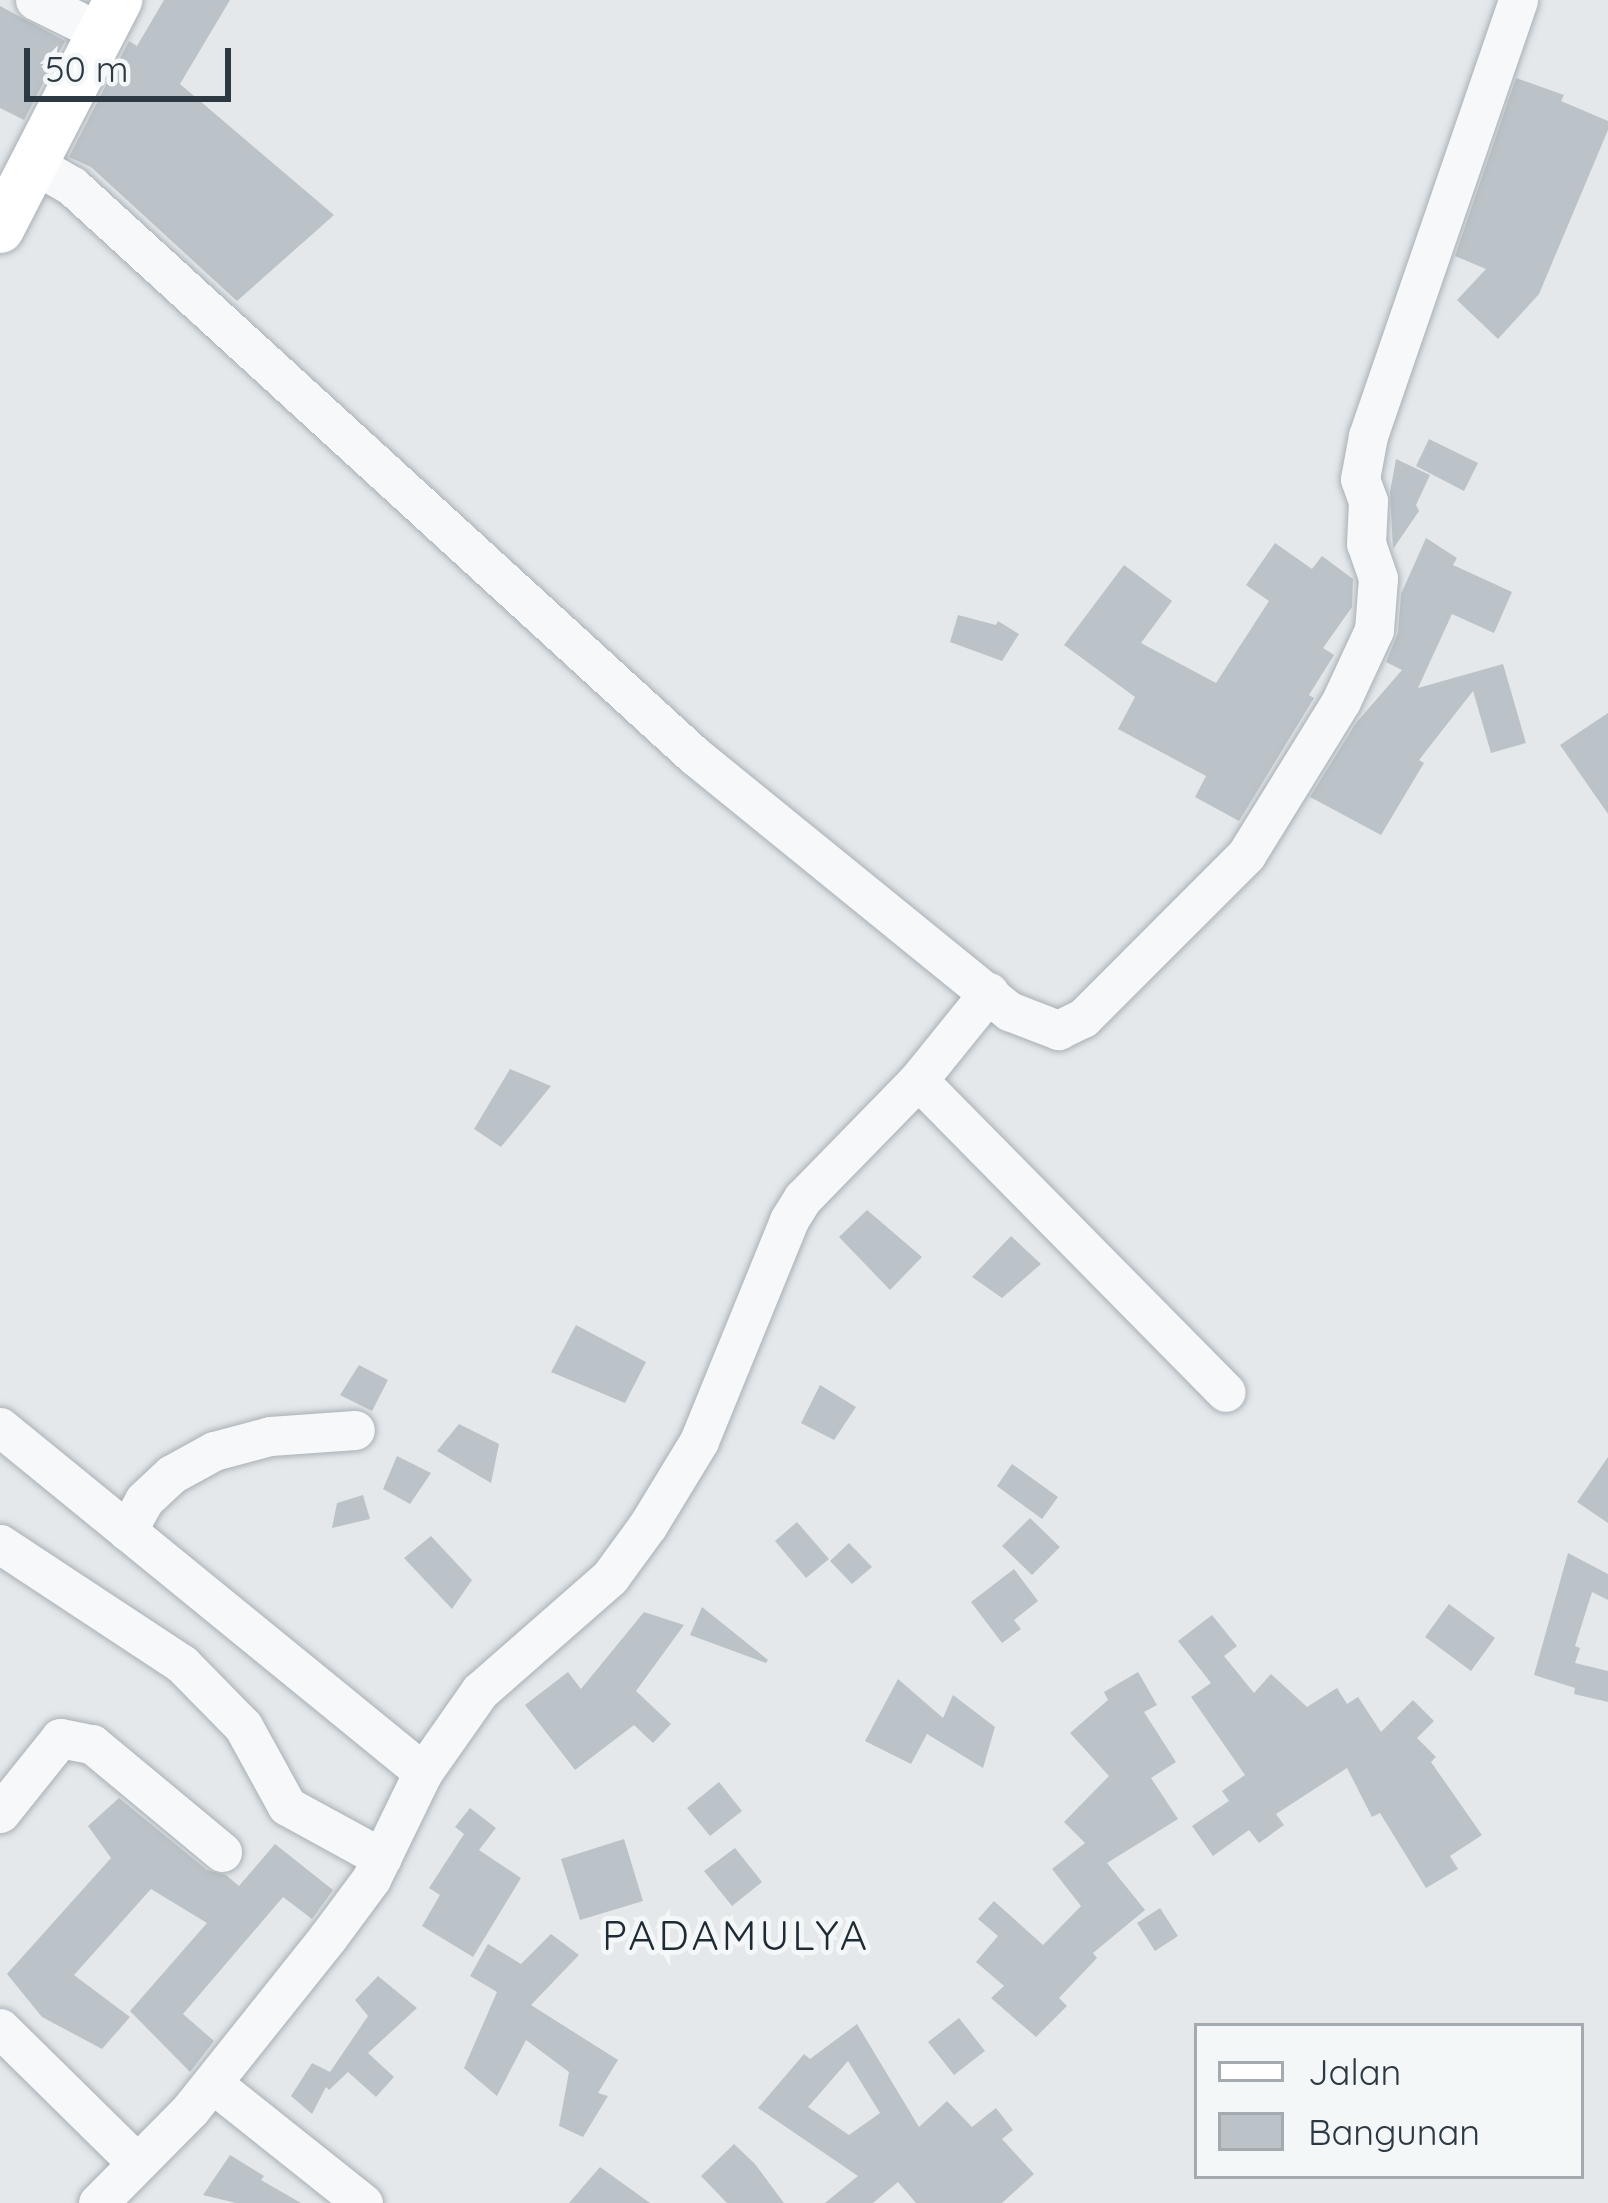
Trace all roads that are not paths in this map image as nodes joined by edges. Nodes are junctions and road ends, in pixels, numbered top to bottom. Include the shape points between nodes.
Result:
1 (35, 0) edge
2 (1518, 0) edge
3 (110, 16) edge
4 (34, 164) junction
5 (0, 229) edge
6 (988, 992) junction
7 (918, 1080) junction
8 (1226, 1392) dead end
9 (0, 1427) edge
10 (355, 1430) dead end
11 (128, 1531) junction
12 (0, 1544) edge
13 (424, 1772) junction
14 (0, 1813) edge
15 (222, 1852) dead end
16 (382, 1858) junction
17 (0, 2028) edge
18 (212, 2083) junction
19 (137, 2164) junction
20 (98, 2203) edge
21 (363, 2203) edge

1 - 3 street
2 - 6 street via 1368,436 1360,479 1378,578 1374,630 1341,701 1246,855 1083,1018 1058,1030 1009,1011
3 - 4 main road
4 - 5 main road
4 - 6 street via 72,186 695,756
6 - 7 street
7 - 8 street
7 - 13 street via 789,1220 699,1442 648,1525 610,1577 480,1691
9 - 11 street
10 - 11 street via 270,1436 214,1451 172,1474
11 - 13 street
12 - 16 street via 182,1664 243,1726 287,1806
13 - 16 street
14 - 15 street via 60,1738 92,1744
16 - 18 street
17 - 19 street
18 - 19 street
18 - 21 street
19 - 20 street

